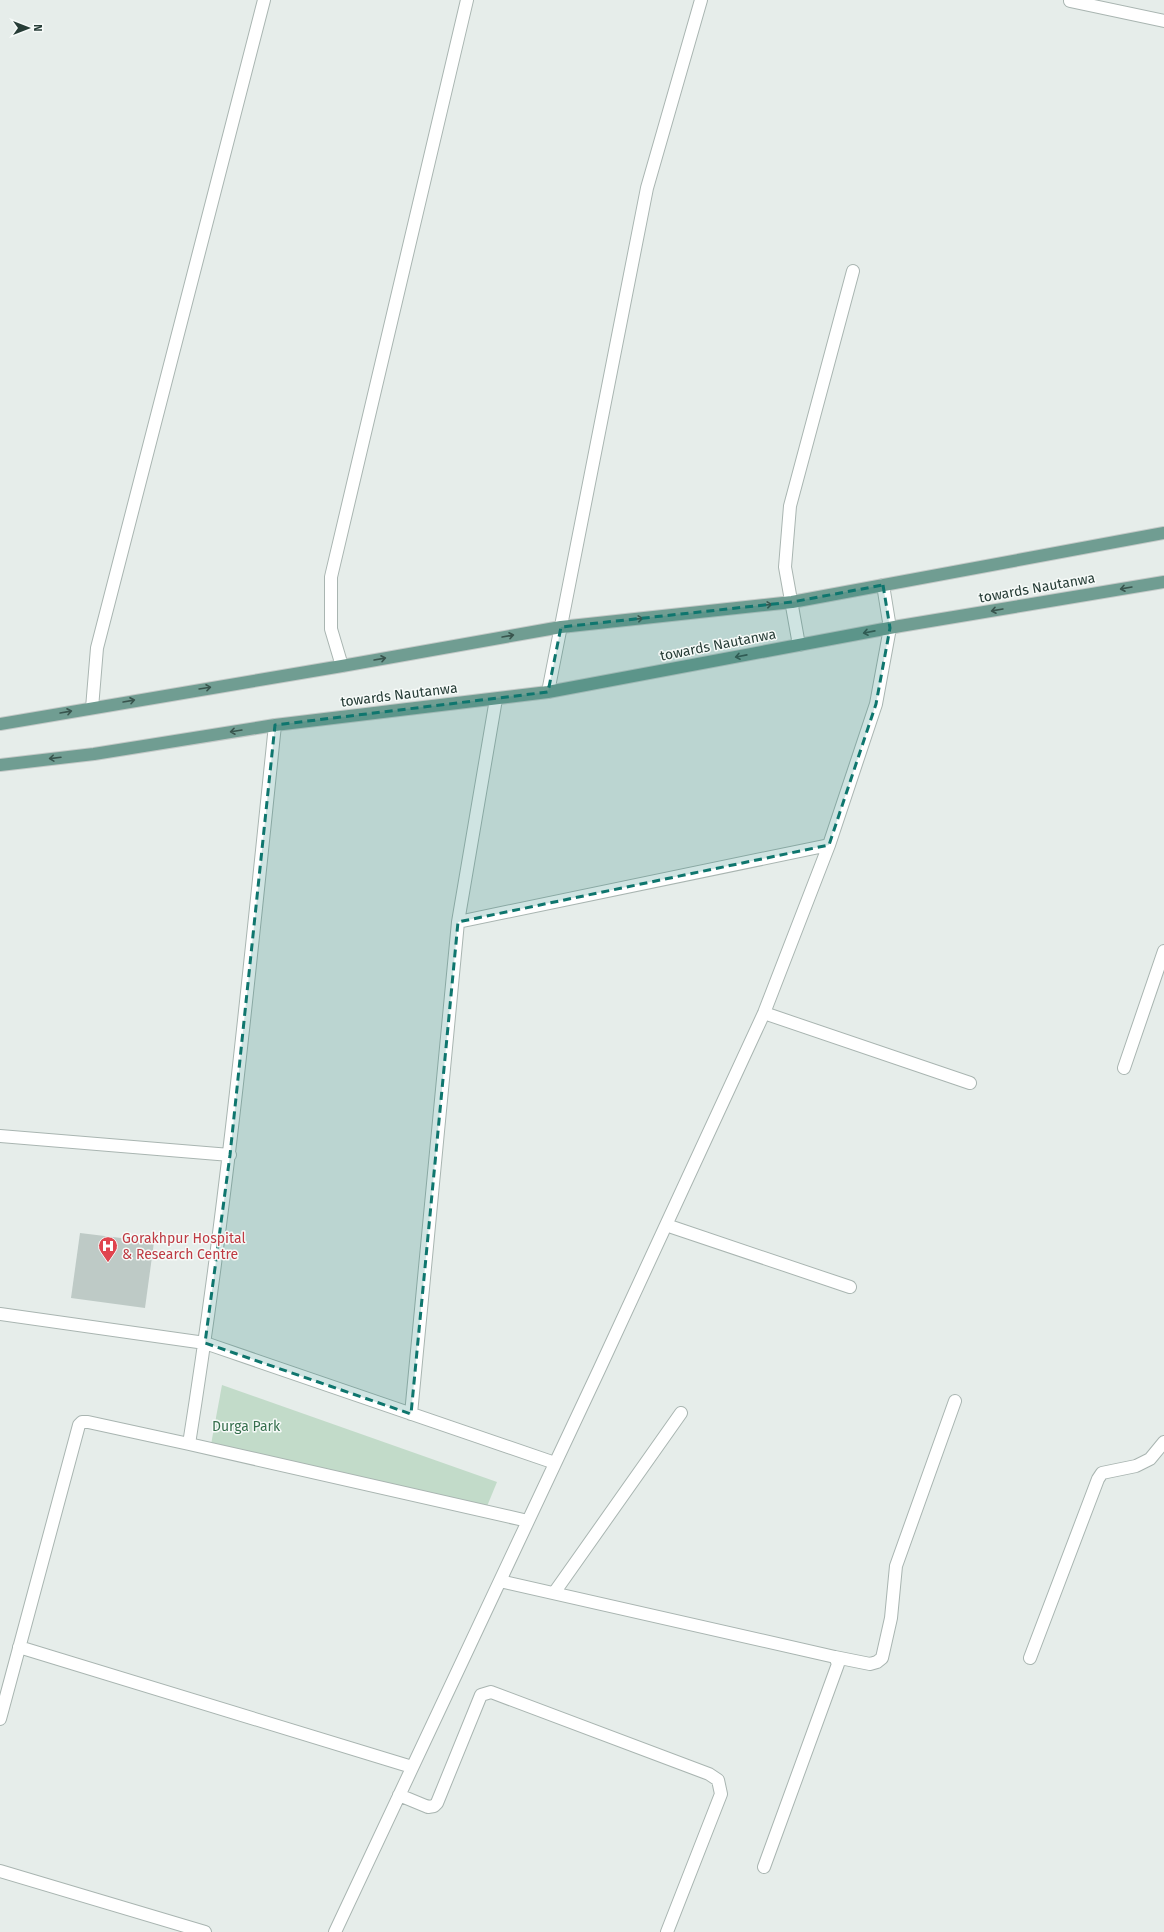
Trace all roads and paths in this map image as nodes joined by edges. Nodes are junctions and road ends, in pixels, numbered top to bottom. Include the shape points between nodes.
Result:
1 (264, 0) edge
2 (467, 0) edge
3 (701, 0) edge
4 (1070, 0) edge
5 (1164, 21) edge
6 (853, 271) dead end
7 (1164, 533) edge
8 (1164, 582) edge
9 (883, 585) junction
10 (792, 602) junction
11 (561, 627) junction
12 (890, 628) junction
13 (799, 645) junction
14 (342, 666) junction
15 (548, 692) junction
16 (496, 699) junction
17 (92, 708) junction
18 (0, 724) edge
19 (275, 725) junction
20 (0, 765) edge
21 (829, 845) junction
22 (458, 922) junction
23 (1164, 951) edge
24 (764, 1013) junction
25 (1124, 1068) dead end
26 (970, 1083) dead end
27 (0, 1136) edge
28 (230, 1155) junction
29 (666, 1225) junction
30 (850, 1287) dead end
31 (0, 1314) edge
32 (205, 1343) junction
33 (955, 1401) dead end
34 (681, 1413) dead end
35 (411, 1414) junction
36 (1164, 1442) edge
37 (189, 1444) junction
38 (555, 1464) junction
39 (528, 1521) junction
40 (500, 1581) junction
41 (554, 1594) junction
42 (19, 1646) junction
43 (835, 1657) junction
44 (1030, 1658) dead end
45 (0, 1719) edge
46 (412, 1767) junction
47 (399, 1795) junction
48 (764, 1867) dead end
49 (0, 1871) edge
50 (205, 1932) edge
51 (335, 1932) edge
52 (667, 1932) edge

1 - 17 street via 97,648
2 - 14 street via 330,577 331,628
3 - 11 street via 647,188
4 - 5 street
6 - 10 street via 790,506 786,567
7 - 9 main road
8 -> 12 main road, towards Nautanwa
9 - 10 main road
9 - 12 street
11 -> 10 main road
10 - 13 street
14 -> 11 main road
11 - 15 street
12 -> 13 main road, towards Nautanwa
12 - 21 street via 876,704
13 -> 15 main road, towards Nautanwa
17 -> 14 main road
15 - 16 main road, towards Nautanwa
16 - 19 main road, towards Nautanwa
16 - 22 street
18 -> 17 main road
19 -> 20 main road, towards Nautanwa via 94,754
19 - 28 street
21 - 22 street
21 - 24 street
22 - 35 street
23 - 25 street
24 - 26 street
24 - 29 street
27 - 28 street
28 - 32 street
29 - 30 street
29 - 38 street
31 - 32 street
32 - 35 street
32 - 37 street
33 - 43 street via 896,1566 891,1618 882,1658 870,1664
34 - 41 street
35 - 38 street
36 - 44 street via 1150,1459 1136,1466 1102,1473 1098,1479
37 - 39 street
37 - 42 street via 88,1422 79,1425
38 - 39 street
39 - 40 street
40 - 41 street
40 - 46 street
41 - 43 street
42 - 45 street
42 - 46 street
43 - 48 street via 838,1664
46 - 47 street
47 - 51 street
47 - 52 street via 428,1807 437,1803 481,1695 491,1692 710,1774 718,1780 721,1794
49 - 50 street

